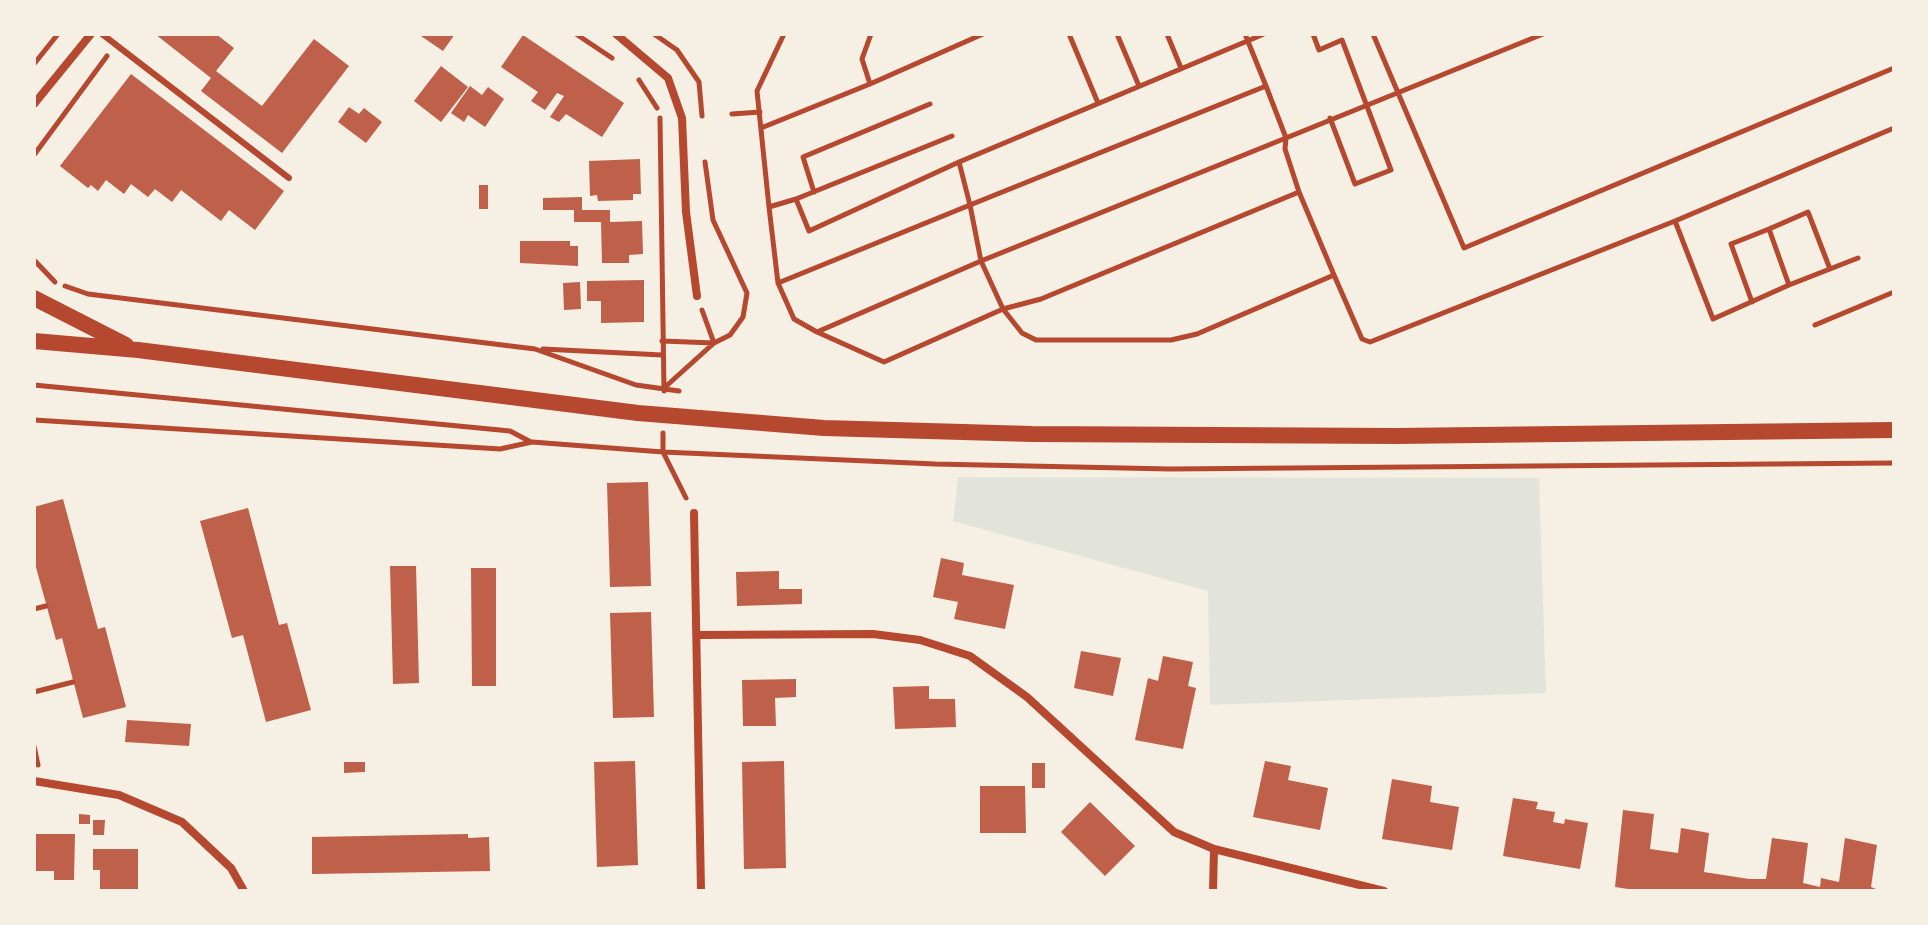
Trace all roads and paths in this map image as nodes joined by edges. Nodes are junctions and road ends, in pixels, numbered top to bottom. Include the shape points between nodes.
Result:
1 (58, 34) edge
2 (91, 34) edge
3 (102, 34) edge
4 (576, 34) edge
5 (616, 34) edge
6 (654, 34) edge
7 (784, 34) edge
8 (871, 34) edge
9 (983, 34) edge
10 (1069, 34) edge
11 (1117, 34) edge
12 (1167, 34) edge
13 (1264, 34) edge
14 (1313, 34) edge
15 (1373, 34) edge
16 (1543, 34) edge
17 (1247, 37) edge
18 (115, 44) junction
19 (34, 64) edge
20 (621, 65) dead end
21 (1181, 68) junction
22 (1894, 68) edge
23 (630, 72) dead end
24 (870, 84) junction
25 (1139, 86) junction
26 (1266, 86) junction
27 (1398, 91) junction
28 (34, 104) edge
29 (930, 104) dead end
30 (1098, 104) junction
31 (1364, 105) junction
32 (760, 112) junction
33 (732, 114) dead end
34 (1330, 118) junction
35 (761, 128) junction
36 (1894, 128) edge
37 (703, 132) dead end
38 (952, 136) dead end
39 (1286, 138) junction
40 (704, 147) dead end
41 (34, 155) edge
42 (959, 162) junction
43 (289, 178) dead end
44 (814, 192) junction
45 (1299, 192) junction
46 (796, 199) junction
47 (970, 205) junction
48 (769, 207) junction
49 (1675, 221) junction
50 (1769, 229) junction
51 (1858, 258) dead end
52 (34, 260) edge
53 (981, 261) junction
54 (1830, 269) junction
55 (1334, 275) junction
56 (778, 283) junction
57 (1789, 285) junction
58 (1894, 292) edge
59 (697, 296) joint
60 (34, 298) edge
61 (1752, 302) junction
62 (1003, 309) junction
63 (1815, 325) dead end
64 (817, 332) junction
65 (34, 341) edge
66 (662, 341) junction
67 (714, 343) junction
68 (535, 349) junction
69 (138, 350) junction
70 (662, 355) junction
71 (34, 385) edge
72 (664, 389) junction
73 (34, 420) edge
74 (1894, 430) edge
75 (532, 442) junction
76 (663, 452) junction
77 (1894, 463) edge
78 (694, 513) joint
79 (46, 606) dead end
80 (34, 609) edge
81 (697, 635) junction
82 (73, 682) dead end
83 (34, 692) edge
84 (34, 781) edge
85 (1214, 849) junction
86 (244, 891) edge
87 (701, 891) edge
88 (1213, 891) edge
89 (1384, 891) edge

1 - 19 path
2 - 28 street
3 - 18 lane
4 - 20 path
5 - 59 street via 668,78 682,118
6 - 37 path via 677,50 699,82
7 - 32 path via 757,91
8 - 24 path via 862,59
9 - 24 path
10 - 30 path
11 - 25 path
12 - 21 path
13 - 17 path
14 - 31 path via 1319,50 1342,40
15 - 27 path
16 - 27 path
17 - 21 path
17 - 26 path
18 - 41 path
18 - 43 lane
21 - 25 path
22 - 27 path via 1464,248
23 - 66 path via 657,107 660,120
24 - 35 path
25 - 30 path
26 - 39 path
26 - 47 path
27 - 31 path
29 - 44 path via 803,157
30 - 42 path
31 - 34 path
31 - 34 path via 1391,170 1355,184
32 - 33 path
32 - 35 path
34 - 39 path
35 - 48 path
36 - 49 path
38 - 44 path
39 - 45 path
39 - 53 path
40 - 67 path via 713,220 747,293 743,317 730,335
42 - 46 path via 809,231
42 - 47 path
44 - 46 path
45 - 55 path
45 - 62 path via 1041,299
46 - 48 path
47 - 53 path
47 - 56 path
48 - 56 path
49 - 55 path via 1370,342 1362,339
49 - 61 path via 1713,319
50 - 54 path via 1808,212
50 - 57 path
50 - 61 path via 1731,244
51 - 54 path
52 - 68 path via 55,282 88,294
53 - 62 path
53 - 64 path
54 - 57 path
55 - 62 path via 1197,334 1171,340 1036,340 1022,333
56 - 64 path via 794,319
57 - 61 path
58 - 63 path
59 - 67 path
60 - 69 main road
62 - 64 path via 884,362
65 - 69 main road
66 - 67 path
66 - 70 path
67 - 72 path
68 - 70 path
68 - 72 path via 636,385
69 - 74 main road via 427,389 824,428 1381,436
70 - 72 path
71 - 75 path via 510,431
73 - 75 path via 500,449
75 - 76 path
76 - 77 path via 1170,469
76 - 78 path
78 - 81 street
79 - 80 path
81 - 85 street via 873,634 920,640 970,656 1027,697 1174,832
81 - 87 street
82 - 83 path
84 - 86 street via 119,795 182,822 231,868
85 - 88 street
85 - 89 street

